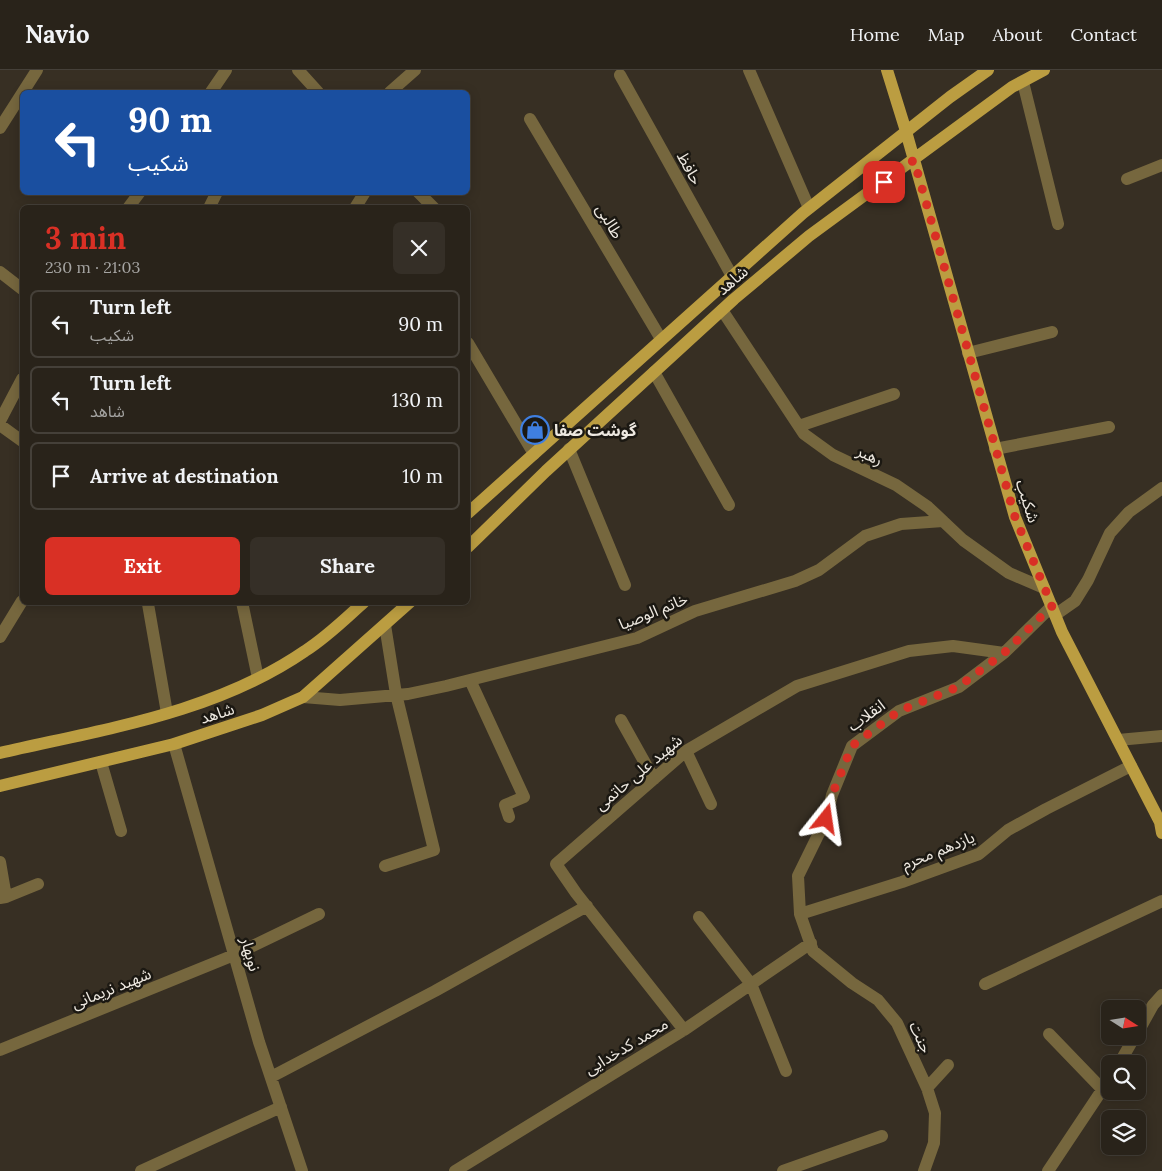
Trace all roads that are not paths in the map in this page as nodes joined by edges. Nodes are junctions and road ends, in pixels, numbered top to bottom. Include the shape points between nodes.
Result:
1 (37, 70) edge
2 (226, 70) edge
3 (298, 70) edge
4 (415, 70) edge
5 (749, 70) edge
6 (887, 70) edge
7 (988, 70) edge
8 (1044, 70) edge
9 (620, 75) dead end
10 (1023, 82) junction
11 (24, 90) edge
12 (212, 90) edge
13 (316, 90) edge
14 (392, 90) edge
15 (20, 97) edge
16 (530, 119) dead end
17 (0, 128) edge
18 (906, 132) junction
19 (914, 160) junction
20 (1162, 165) edge
21 (1127, 180) dead end
22 (421, 195) edge
23 (431, 205) edge
24 (809, 208) junction
25 (1058, 224) dead end
26 (0, 272) edge
27 (732, 276) junction
28 (20, 287) edge
29 (722, 310) junction
30 (1052, 332) dead end
31 (661, 339) junction
32 (470, 346) edge
33 (968, 353) junction
34 (654, 372) junction
35 (20, 381) edge
36 (894, 394) dead end
37 (5, 399) edge
38 (0, 423) edge
39 (799, 426) junction
40 (1109, 427) dead end
41 (20, 440) edge
42 (569, 449) junction
43 (995, 450) junction
44 (534, 454) junction
45 (1162, 488) edge
46 (729, 505) dead end
47 (470, 511) edge
48 (943, 521) junction
49 (470, 545) edge
50 (625, 585) dead end
51 (1044, 588) junction
52 (20, 604) edge
53 (148, 605) edge
54 (243, 605) edge
55 (361, 605) edge
56 (407, 605) edge
57 (1053, 610) junction
58 (385, 625) junction
59 (0, 637) edge
60 (1004, 653) junction
61 (258, 678) junction
62 (470, 680) junction
63 (396, 694) junction
64 (303, 697) junction
65 (167, 713) junction
66 (621, 720) dead end
67 (1162, 736) edge
68 (1118, 740) junction
69 (174, 744) junction
70 (686, 751) junction
71 (0, 753) edge
72 (101, 762) junction
73 (1131, 766) junction
74 (654, 779) junction
75 (0, 786) edge
76 (711, 804) dead end
77 (509, 817) dead end
78 (121, 831) dead end
79 (1162, 833) edge
80 (0, 862) edge
81 (385, 866) dead end
82 (38, 884) dead end
83 (3, 898) edge
84 (1162, 901) edge
85 (587, 906) junction
86 (319, 914) dead end
87 (800, 914) junction
88 (699, 917) dead end
89 (812, 947) junction
90 (234, 955) junction
91 (751, 984) junction
92 (985, 984) dead end
93 (1162, 995) edge
94 (1146, 1018) edge
95 (684, 1030) junction
96 (1049, 1034) dead end
97 (0, 1050) edge
98 (948, 1065) dead end
99 (786, 1071) dead end
100 (271, 1077) junction
101 (927, 1088) junction
102 (1101, 1088) edge
103 (1101, 1091) edge
104 (281, 1107) junction
105 (882, 1136) dead end
106 (141, 1171) edge
107 (302, 1171) edge
108 (455, 1171) edge
109 (783, 1171) edge
110 (924, 1171) edge
111 (1048, 1171) edge

1 - 11 street
2 - 12 street
3 - 13 street
4 - 14 street
5 - 24 street
6 - 18 main road, شکیب
7 - 18 main road, شاهد
8 - 10 main road, شاهد
9 - 27 street, حافظ
10 - 19 main road, شاهد
10 - 25 street
15 - 17 street
16 - 31 street, طالبی
18 - 19 main road, شکیب
18 - 24 main road, شاهد
19 - 29 main road, شاهد via 809,236
19 - 33 main road, شکیب
20 - 21 street
22 - 23 street
24 - 27 main road, شاهد
26 - 28 street
27 - 31 main road, شاهد
29 - 34 main road, شاهد
29 - 39 street, رهبر
30 - 33 street
31 - 44 main road, شاهد
32 - 44 street
33 - 43 main road, شکیب
34 - 42 main road, شاهد
34 - 46 street
35 - 37 street
36 - 39 street
37 - 38 street
38 - 41 street
39 - 48 street, رهبر via 804,434 833,455 896,485
40 - 43 street
42 - 49 main road, شاهد
42 - 50 street
43 - 51 main road, شکیب via 1015,517
44 - 47 main road, شاهد
45 - 57 street, انقلاب via 1129,512 1110,533 1075,601
48 - 51 street, رهبر via 1009,573
48 - 62 street, خاتم الوصیا via 902,524 864,536 819,570 795,581 695,611 637,638
51 - 57 main road, شکیب
52 - 59 street
53 - 65 street
54 - 61 street
55 - 61 main road, شاهد via 304,652
56 - 58 main road, شاهد
57 - 60 street, انقلاب
57 - 68 main road, شکیب
58 - 63 street
58 - 64 main road, شاهد
60 - 70 street, شهید علی حاتمی via 953,646 909,651 797,686
60 - 87 street, انقلاب via 958,687 899,711 852,746 826,819 798,876
61 - 65 main road, شاهد via 239,688
62 - 63 street, خاتم الوصیا
62 - 77 street via 524,797 505,805
63 - 64 street, خاتم الوصیا via 340,700
63 - 81 street via 434,850
64 - 69 main road, شاهد via 262,715
65 - 71 main road, شاهد
66 - 74 street
67 - 68 street
68 - 73 main road, شکیب
69 - 72 main road, شاهد
69 - 90 street, نوبهار
70 - 74 street, شهید علی حاتمی
70 - 76 street
72 - 75 main road, شاهد
72 - 78 street
73 - 79 main road, شکیب via 1160,822
73 - 87 street, یازدهم محرم via 1008,830 979,854
74 - 85 street, شهید علی حاتمی via 556,864
80 - 83 street
82 - 83 street
84 - 92 street
85 - 95 street, شهید علی حاتمی
85 - 100 street
86 - 90 street, شهید نریمانی
87 - 89 street, انقلاب
88 - 91 street
89 - 91 street, محمد کدخدایی
89 - 101 street, جنت via 852,983 878,1000 897,1023
90 - 97 street, شهید نریمانی
90 - 100 street, نوبهار
91 - 95 street, محمد کدخدایی
91 - 99 street
93 - 94 street
95 - 108 street, محمد کدخدایی
96 - 102 street
98 - 101 street
100 - 104 street, نوبهار
101 - 110 street, جنت via 935,1113 934,1143
103 - 111 street
104 - 106 street
104 - 107 street, نوبهار
105 - 109 street

